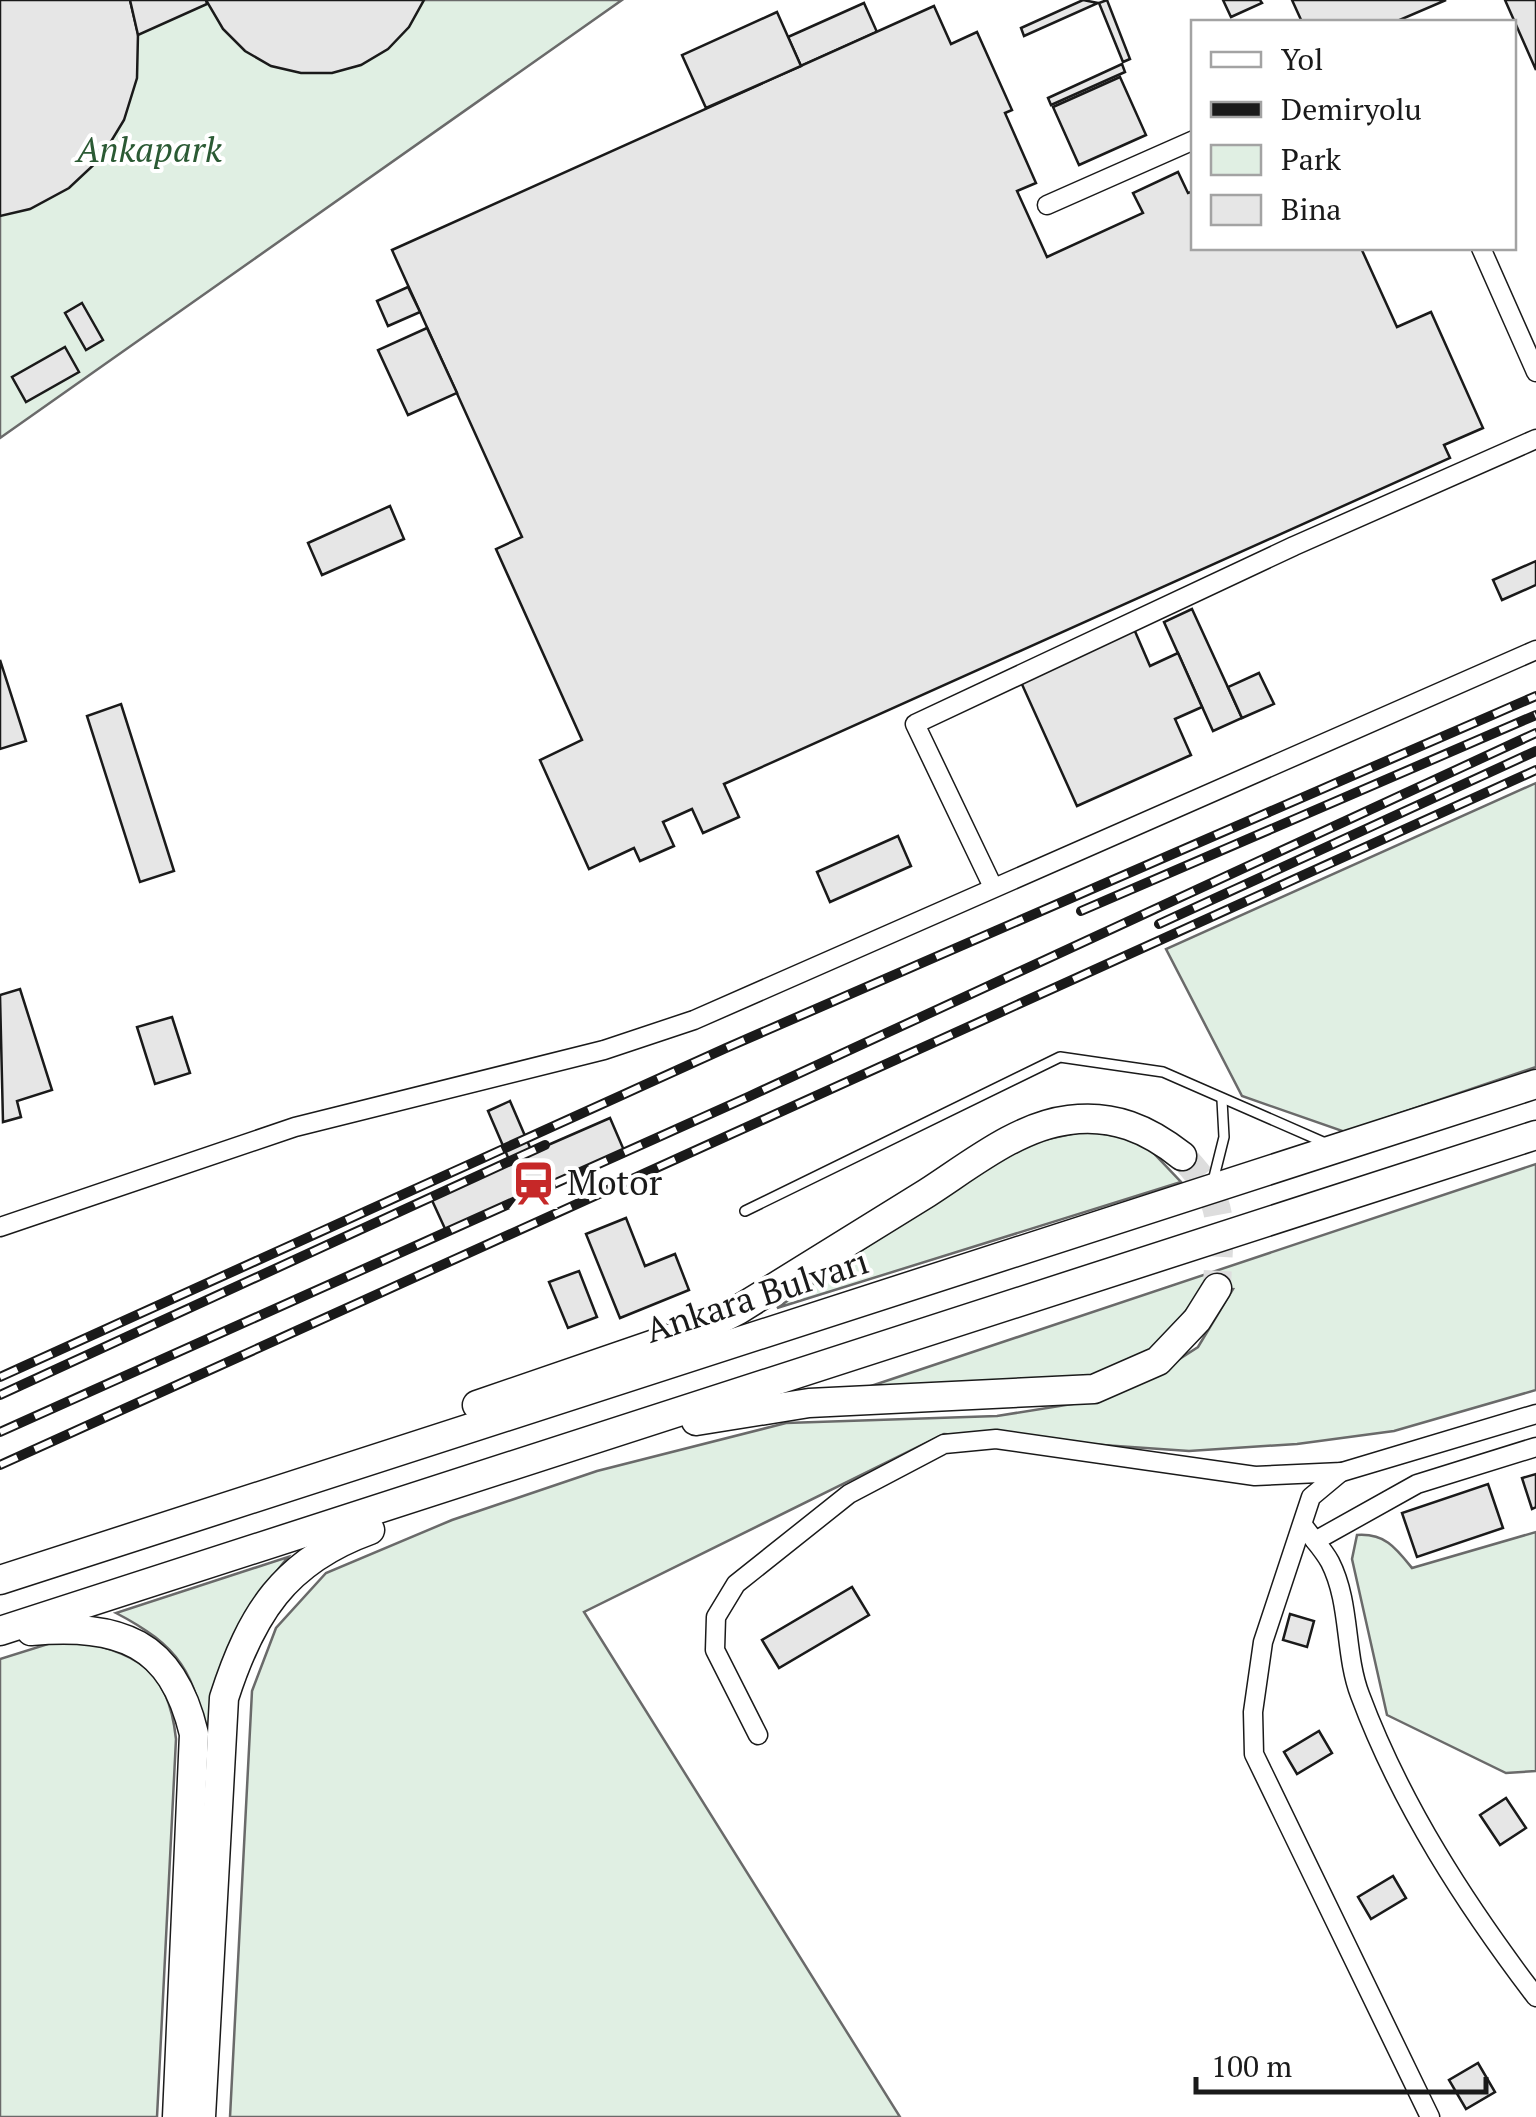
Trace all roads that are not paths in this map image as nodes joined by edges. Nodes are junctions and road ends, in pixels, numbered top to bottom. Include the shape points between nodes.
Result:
1 (1191, 141) edge
2 (1046, 204) dead end
3 (1482, 250) edge
4 (1536, 372) edge
5 (1536, 439) edge
6 (1536, 650) edge
7 (993, 886) junction
8 (1536, 1084) edge
9 (1222, 1100) junction
10 (1536, 1135) edge
11 (1337, 1148) junction
12 (1182, 1156) tunnel mouth
13 (1210, 1190) junction
14 (744, 1211) dead end
15 (0, 1227) edge
16 (1218, 1288) tunnel mouth
17 (1536, 1414) edge
18 (587, 1440) junction
19 (1536, 1447) edge
20 (341, 1468) junction
21 (1342, 1472) junction
22 (1303, 1525) junction
23 (1315, 1541) junction
24 (0, 1580) edge
25 (0, 1632) edge
26 (758, 1734) dead end
27 (1536, 1997) edge
28 (177, 2117) edge
29 (201, 2117) edge
30 (1430, 2117) edge

1 - 2 street
3 - 4 street
5 - 7 street via 915,724
6 - 7 street
7 - 15 street via 694,1020 604,1050 295,1127
8 - 11 main road, Ankara Bulvarı
9 - 11 lane via 1269,1114
9 - 13 lane via 1224,1137
9 - 14 lane via 1164,1072 1060,1057
10 - 18 main road
11 - 13 main road, Ankara Bulvarı
12 - 20 main road via 1127,1124 1088,1118 1043,1126 723,1318 442,1416
13 - 20 main road, Ankara Bulvarı
16 - 18 main road via 1158,1360 1094,1389 810,1403
17 - 21 street
18 - 25 main road
18 - 29 main road via 531,1477 318,1552 253,1624 224,1698 218,1746
19 - 23 street via 1417,1484
20 - 24 main road, Ankara Bulvarı
21 - 22 street via 1311,1497
21 - 26 street via 1254,1476 996,1439 944,1444 849,1494 736,1584 716,1617 715,1650
22 - 23 street
22 - 30 street via 1264,1642 1254,1754
23 - 27 street via 1344,1605 1358,1690 1383,1753 1480,1923
25 - 28 main road via 82,1628 115,1634 155,1655 182,1692 194,1734

